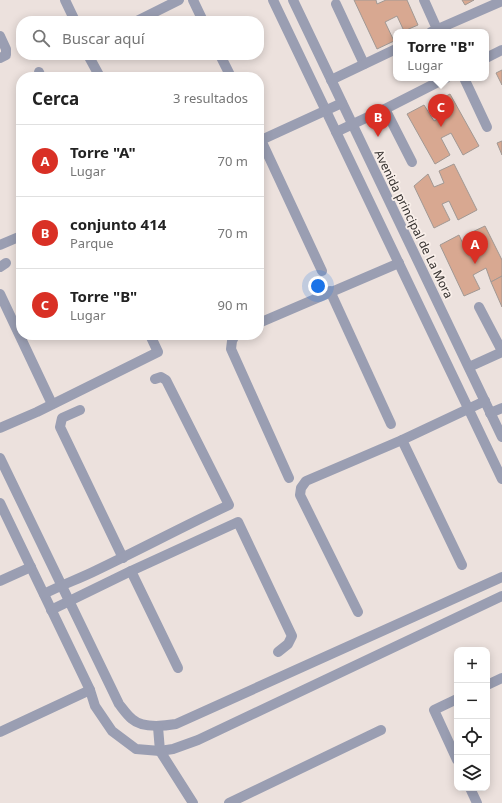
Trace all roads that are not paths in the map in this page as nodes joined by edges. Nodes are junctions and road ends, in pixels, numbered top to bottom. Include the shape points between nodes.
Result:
1 (64, 0) edge
2 (179, 0) edge
3 (193, 0) edge
4 (273, 0) edge
5 (293, 0) edge
6 (424, 0) edge
7 (502, 0) edge
8 (336, 4) dead end
9 (72, 16) edge
10 (147, 16) edge
11 (201, 16) edge
12 (434, 29) edge
13 (436, 29) edge
14 (0, 36) edge
15 (393, 50) edge
16 (502, 50) edge
17 (489, 56) edge
18 (0, 58) edge
19 (91, 60) edge
20 (222, 60) edge
21 (364, 64) junction
22 (97, 72) edge
23 (228, 72) edge
24 (331, 80) junction
25 (440, 81) edge
26 (465, 81) edge
27 (342, 103) junction
28 (385, 109) junction
29 (326, 111) junction
30 (352, 124) junction
31 (487, 127) dead end
32 (336, 132) junction
33 (264, 139) edge
34 (264, 149) edge
35 (412, 162) dead end
36 (16, 238) edge
37 (0, 245) edge
38 (399, 263) junction
39 (322, 271) dead end
40 (330, 291) junction
41 (0, 294) edge
42 (479, 308) dead end
43 (264, 321) edge
44 (16, 328) edge
45 (22, 340) edge
46 (152, 340) edge
47 (232, 340) edge
48 (502, 352) edge
49 (469, 368) junction
50 (155, 379) dead end
51 (485, 401) junction
52 (52, 404) junction
53 (468, 408) junction
54 (502, 408) edge
55 (80, 410) dead end
56 (490, 412) junction
57 (391, 424) dead end
58 (0, 428) edge
59 (502, 437) edge
60 (402, 440) junction
61 (0, 458) edge
62 (2, 469) edge
63 (289, 478) dead end
64 (502, 479) edge
65 (0, 503) edge
66 (123, 558) junction
67 (462, 565) dead end
68 (31, 567) junction
69 (131, 571) junction
70 (502, 577) edge
71 (0, 581) edge
72 (62, 585) junction
73 (44, 594) junction
74 (502, 596) edge
75 (70, 602) junction
76 (52, 610) junction
77 (358, 612) dead end
78 (278, 652) dead end
79 (178, 668) dead end
80 (502, 678) edge
81 (490, 684) edge
82 (90, 690) junction
83 (454, 701) edge
84 (158, 727) junction
85 (381, 730) dead end
86 (0, 732) edge
87 (160, 750) junction
88 (455, 755) edge
89 (471, 791) edge
90 (193, 803) edge
91 (230, 803) edge
92 (477, 803) edge

1 - 9 street
2 - 10 street
3 - 11 street
4 - 29 street
5 - 24 street, Avenida principal de La Mora
6 - 12 street
7 - 13 street
8 - 21 street
14 - 18 street via 7,51 6,55
15 - 21 street
16 - 17 street
19 - 22 street
20 - 23 street
21 - 24 street
24 - 27 street, Avenida principal de La Mora
25 - 28 street
26 - 31 street
27 - 29 street
27 - 30 street, Avenida principal de La Mora
28 - 30 street
28 - 35 street
29 - 32 street
29 - 33 street
30 - 32 street
30 - 49 street, Avenida principal de La Mora
32 - 38 street
34 - 39 street
36 - 37 street
38 - 40 street
38 - 53 street
40 - 43 street
40 - 57 street
41 - 44 street
42 - 48 street
45 - 52 street
46 - 52 street via 158,352
47 - 63 street via 231,349
48 - 49 street
49 - 51 street, Avenida principal de La Mora
50 - 66 street via 160,377 166,380 229,505
51 - 53 street
51 - 56 street, Avenida principal de La Mora
52 - 58 street
53 - 60 street
53 - 64 street
54 - 56 street
55 - 66 street via 62,418 60,427
56 - 59 street, Avenida principal de La Mora
60 - 67 street
60 - 77 street via 306,481 300,488 300,495
61 - 62 street
62 - 72 street
65 - 68 street
66 - 72 street
68 - 71 street
68 - 73 street
69 - 75 street
69 - 78 street via 238,522 292,636 288,644
69 - 79 street
70 - 84 street via 176,724
72 - 73 street
72 - 75 street
73 - 76 street
74 - 87 street via 198,740 174,749
75 - 76 street
75 - 84 street via 119,704 133,720
76 - 82 street
80 - 81 street
82 - 86 street
82 - 87 street via 95,706 112,731 136,749
83 - 88 street via 434,710
84 - 87 street
85 - 91 street
87 - 90 street
89 - 92 street

